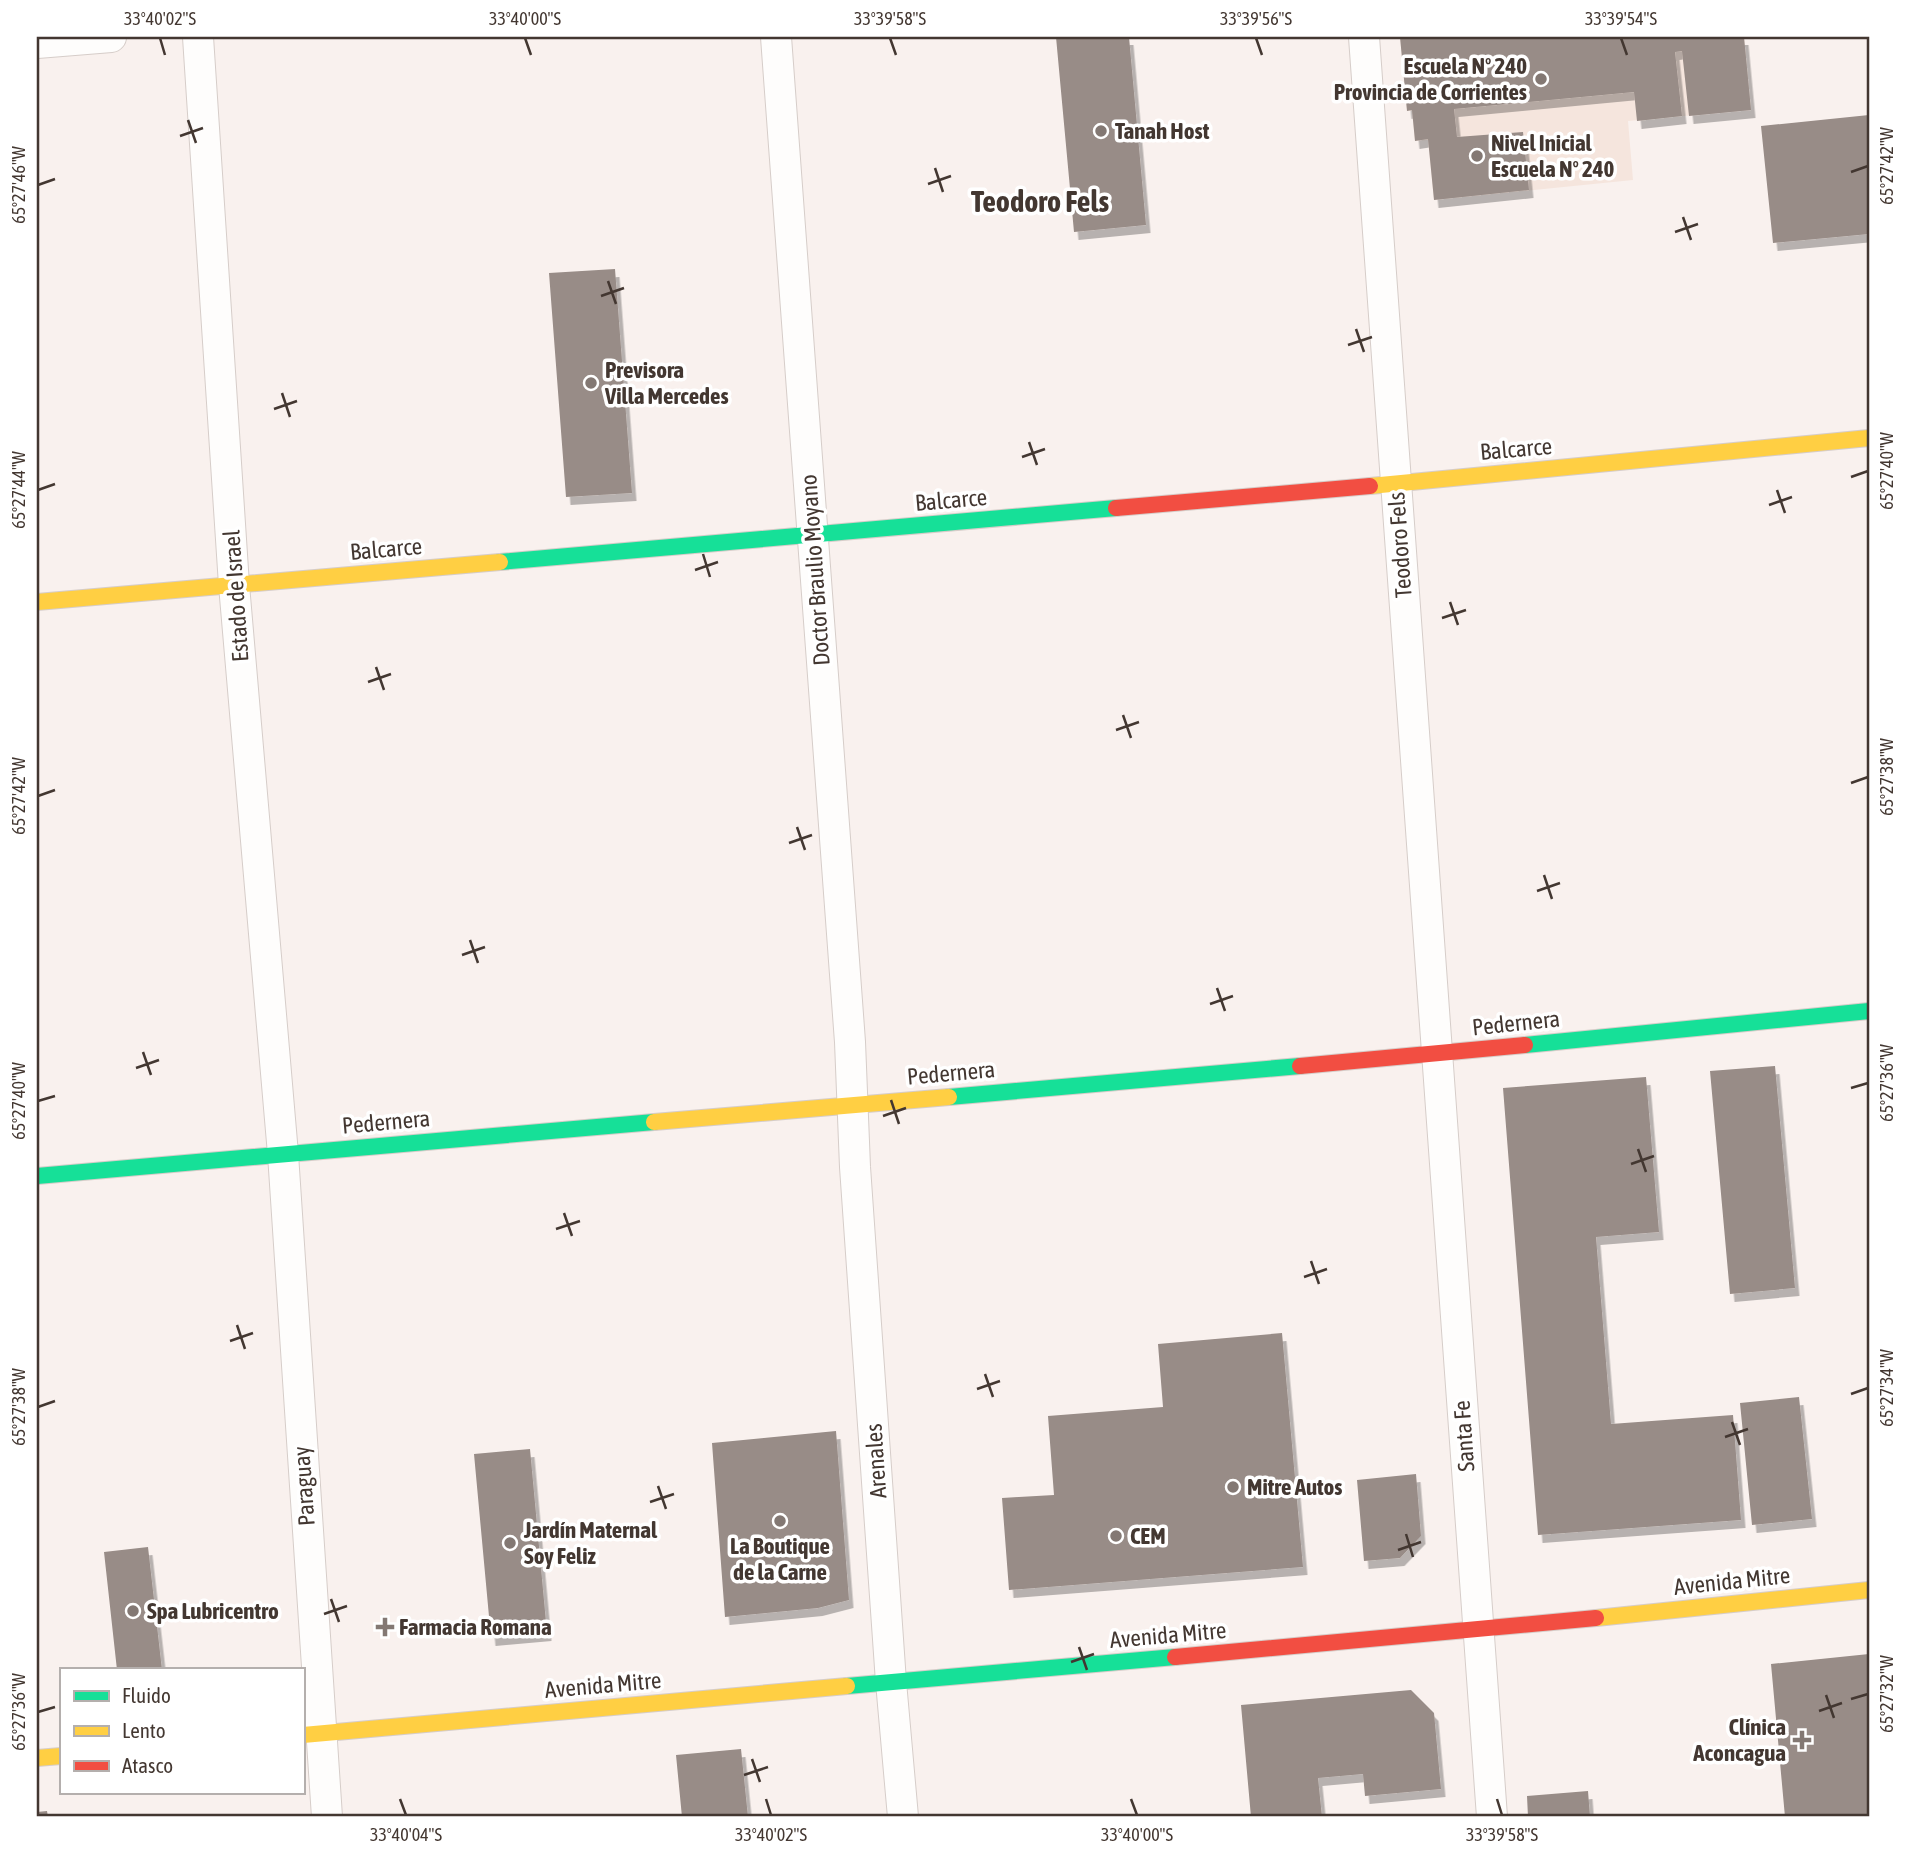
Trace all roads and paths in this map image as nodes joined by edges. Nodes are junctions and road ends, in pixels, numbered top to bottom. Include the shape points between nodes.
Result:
1 (111, 37) edge
2 (198, 37) edge
3 (776, 37) edge
4 (1364, 37) edge
5 (37, 43) edge
6 (1869, 438) edge
7 (1396, 484) junction
8 (811, 535) junction
9 (234, 585) junction
10 (37, 602) edge
11 (1869, 1011) edge
12 (1437, 1054) junction
13 (852, 1104) junction
14 (283, 1154) junction
15 (37, 1175) edge
16 (1869, 1590) edge
17 (1478, 1630) junction
18 (891, 1682) junction
19 (312, 1734) edge
20 (60, 1756) edge
21 (37, 1758) edge
22 (327, 1817) edge
23 (903, 1817) edge
24 (1492, 1817) edge

1 - 5 street
2 - 9 street, Estado de Israel
3 - 8 street, Doctor Braulio Moyano
4 - 7 street, Teodoro Fels
6 - 7 street, Balcarce
7 - 8 street, Balcarce
7 - 12 street, Teodoro Fels
8 - 9 street, Balcarce
8 - 13 street, Doctor Braulio Moyano
9 - 10 street, Balcarce
9 - 14 street, Estado de Israel
11 - 12 street, Pedernera
12 - 13 street, Pedernera
12 - 17 street, Santa Fe
13 - 14 street, Pedernera
13 - 18 street, Arenales
14 - 15 street, Pedernera
14 - 19 street, Paraguay
16 - 17 street, Avenida Mitre
17 - 18 street, Avenida Mitre
17 - 24 street, Santa Fe
18 - 19 street, Avenida Mitre
18 - 23 street, Arenales
19 - 22 street, Paraguay
20 - 21 street

